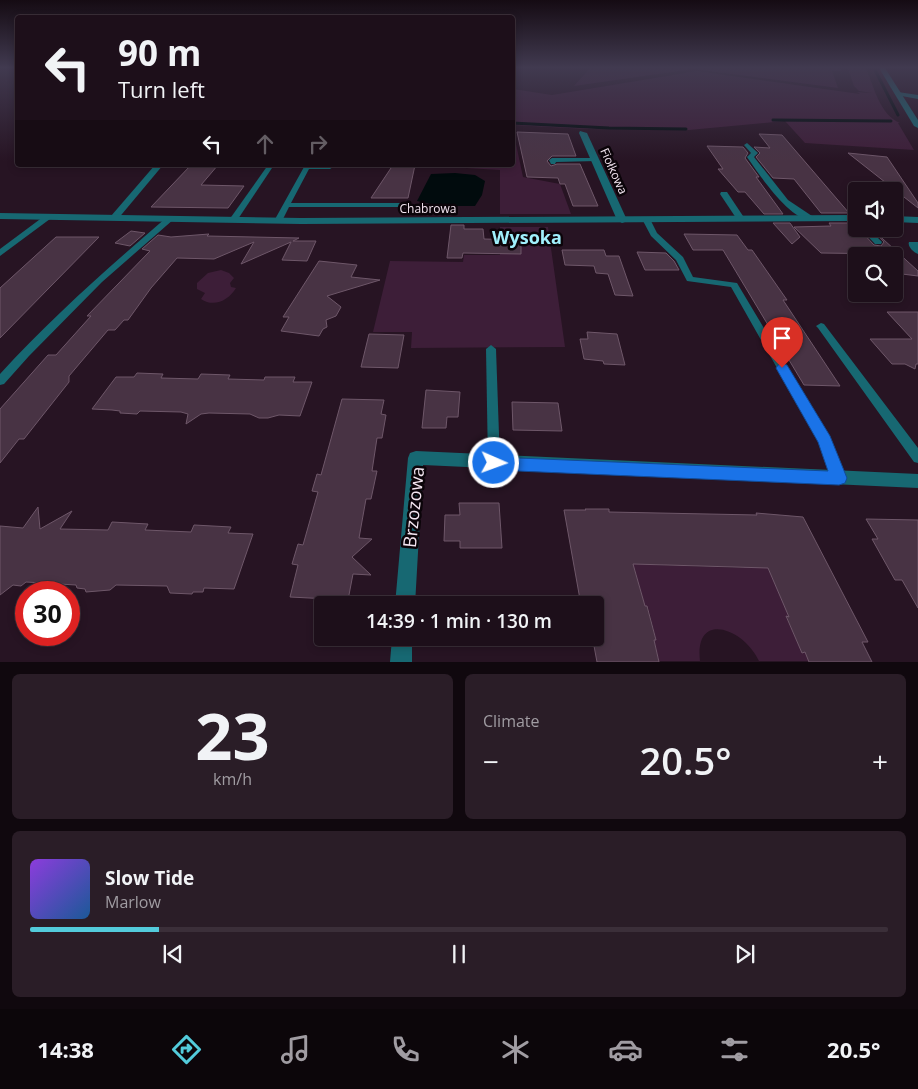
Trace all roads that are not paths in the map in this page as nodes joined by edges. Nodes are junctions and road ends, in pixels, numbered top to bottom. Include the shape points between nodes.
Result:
1 (901, 99) edge
2 (918, 126) edge
3 (583, 133) dead end
4 (747, 145) dead end
5 (595, 160) junction
6 (553, 163) dead end
7 (157, 167) edge
8 (270, 167) edge
9 (330, 168) dead end
10 (724, 194) dead end
11 (287, 205) junction
12 (409, 205) dead end
13 (0, 216) edge
14 (50, 216) junction
15 (114, 218) junction
16 (809, 218) junction
17 (170, 219) junction
18 (741, 219) junction
19 (848, 219) edge
20 (903, 219) edge
21 (233, 220) junction
22 (622, 220) junction
23 (646, 220) junction
24 (918, 220) edge
25 (278, 221) junction
26 (873, 237) edge
27 (878, 242) dead end
28 (918, 244) edge
29 (918, 252) edge
30 (0, 253) edge
31 (821, 326) dead end
32 (490, 349) dead end
33 (0, 381) edge
34 (918, 458) edge
35 (494, 463) junction
36 (839, 478) junction
37 (918, 481) edge
38 (406, 596) edge
39 (402, 646) edge
40 (401, 662) edge

1 - 2 street
3 - 5 street, Fiołkowa
4 - 16 lane via 754,153 750,156 784,202
5 - 6 lane via 552,160
5 - 22 street, Fiołkowa
7 - 15 street
8 - 21 lane
9 - 11 lane via 307,167
10 - 18 lane
11 - 12 lane
11 - 25 lane
13 - 14 street, Chabrowa
14 - 15 street, Chabrowa
14 - 30 lane
15 - 17 street, Chabrowa
16 - 18 street, Chabrowa
16 - 19 street, Chabrowa
17 - 21 street, Chabrowa
17 - 33 lane via 99,280
18 - 23 street, Chabrowa
20 - 24 street
21 - 25 street, Chabrowa
22 - 23 street, Chabrowa
22 - 25 street, Chabrowa
23 - 36 lane via 654,234 680,258 690,279 734,285 825,441
26 - 27 lane
28 - 29 lane via 912,244
31 - 34 lane
32 - 35 lane
35 - 36 street, Brzozowa
35 - 38 street, Brzozowa via 416,458
36 - 37 street, Brzozowa
39 - 40 street

